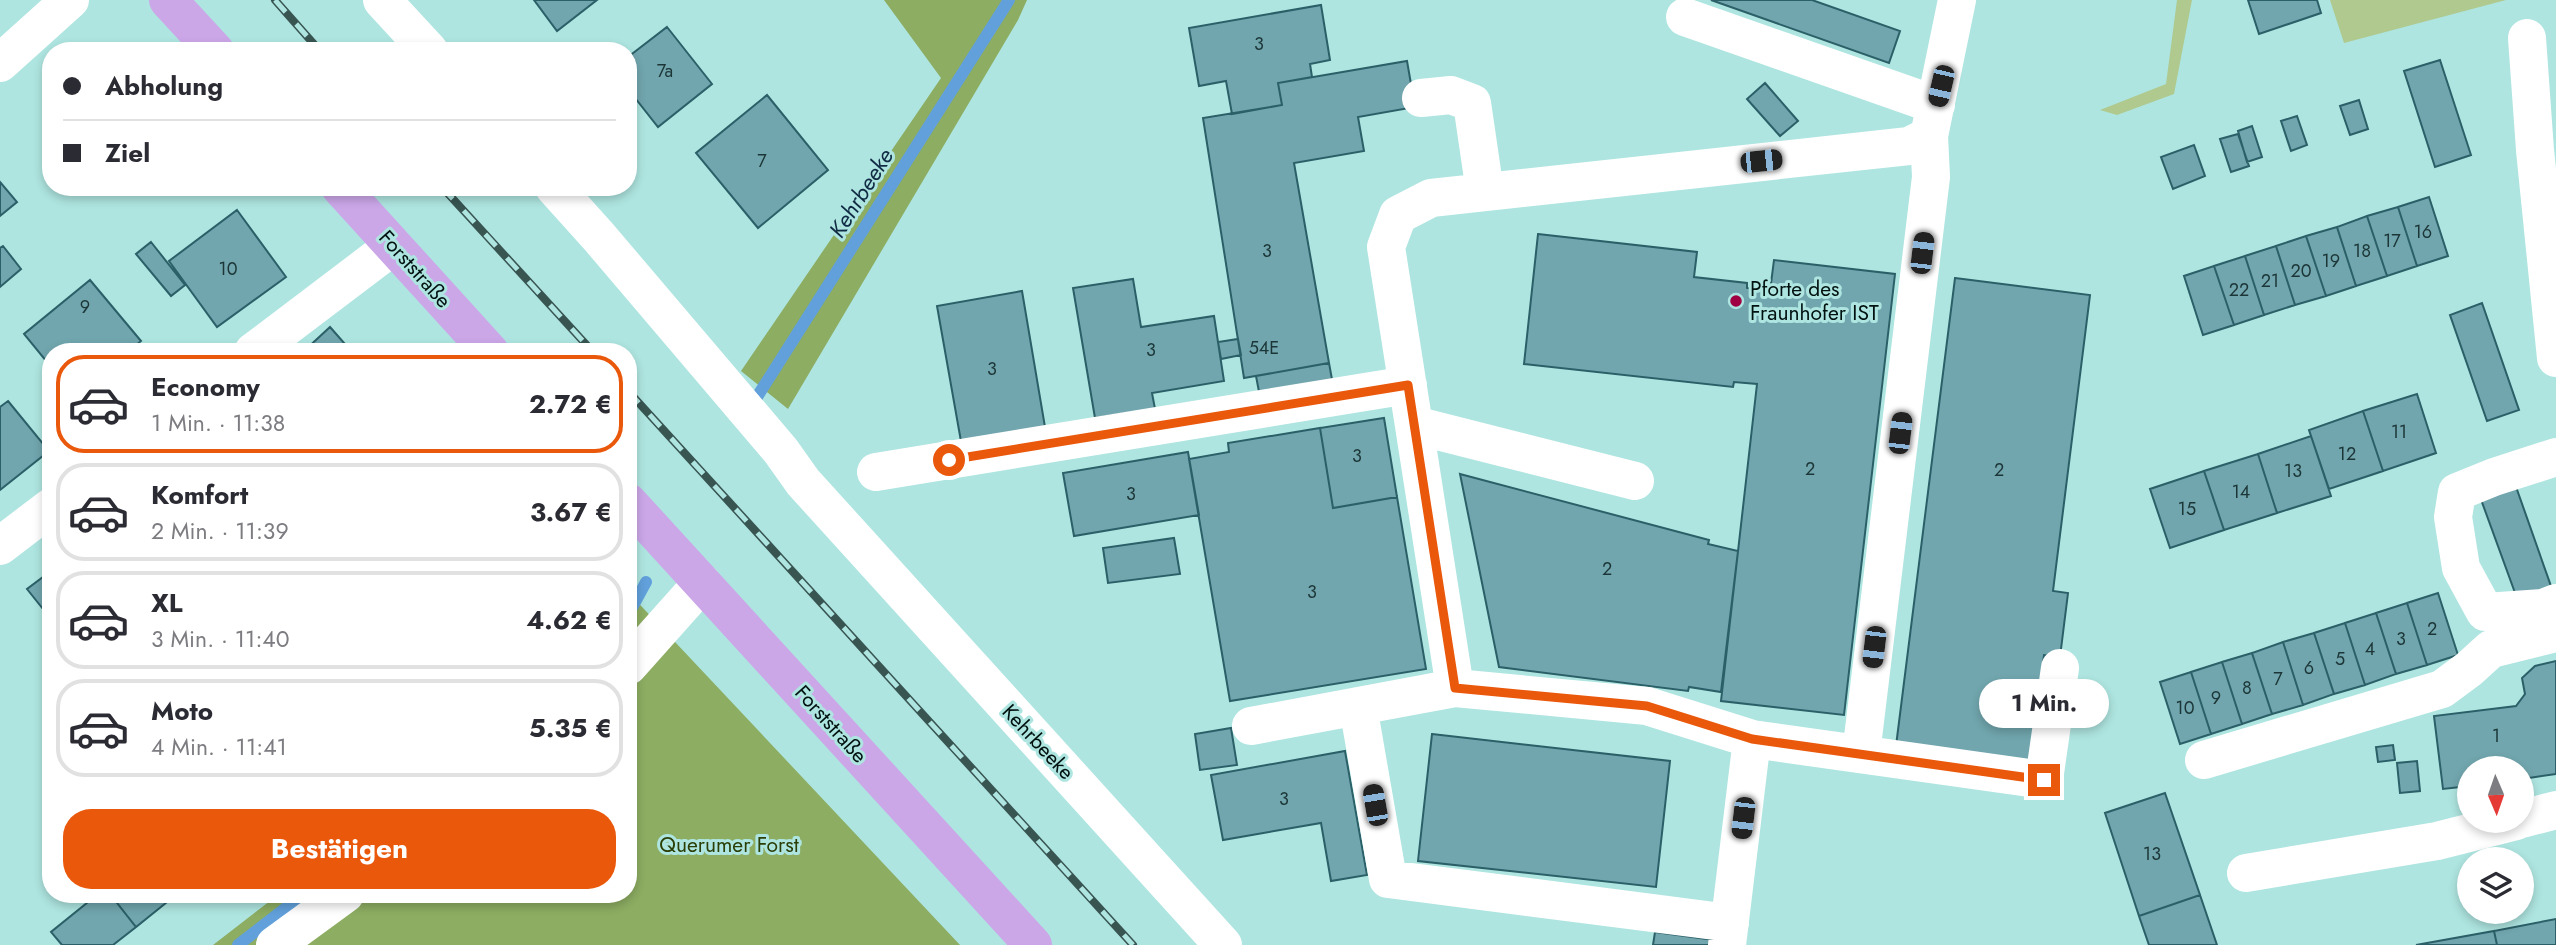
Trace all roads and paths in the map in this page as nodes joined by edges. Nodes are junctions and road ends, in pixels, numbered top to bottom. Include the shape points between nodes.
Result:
1 (70, 0) edge
2 (168, 0) edge
3 (382, 0) edge
4 (1957, 0) edge
5 (1685, 17) dead end
6 (2527, 38) dead end
7 (207, 42) edge
8 (421, 42) edge
9 (0, 63) edge
10 (1421, 98) dead end
11 (1936, 106) junction
12 (1486, 192) junction
13 (348, 196) edge
14 (562, 196) edge
15 (393, 246) junction
16 (265, 343) edge
17 (482, 343) edge
18 (2556, 358) edge
19 (1408, 385) junction
20 (1414, 425) junction
21 (2556, 457) edge
22 (876, 472) dead end
23 (1635, 481) dead end
24 (637, 512) edge
25 (42, 514) edge
26 (0, 546) edge
27 (702, 583) junction
28 (2556, 603) edge
29 (2556, 633) edge
30 (637, 656) edge
31 (2060, 668) dead end
32 (1455, 688) junction
33 (1358, 706) junction
34 (1251, 726) dead end
35 (1752, 739) junction
36 (1861, 754) junction
37 (2204, 760) dead end
38 (2556, 810) edge
39 (2534, 816) edge
40 (2469, 833) edge
41 (2246, 873) dead end
42 (330, 903) edge
43 (1729, 934) edge
44 (275, 945) edge
45 (1033, 945) edge
46 (1223, 945) edge

1 - 9 street
2 - 7 main road
3 - 8 street
4 - 11 street
5 - 11 street
6 - 18 street
10 - 12 street via 1451,95 1472,103
11 - 12 street via 1909,146
11 - 36 street
12 - 19 street via 1431,198 1398,215 1386,247
13 - 15 main road, Forststraße
14 - 46 street, Kehrbeeke via 810,489
15 - 16 street
15 - 17 main road, Forststraße
19 - 20 street
19 - 22 street
20 - 23 street
20 - 32 street
21 - 28 street via 2457,492 2453,517 2461,568 2486,612
24 - 27 main road, Forststraße
25 - 26 street
27 - 30 street
27 - 45 main road, Forststraße
29 - 37 street via 2491,649 2442,689
31 - 36 street via 2044,780
32 - 33 street
32 - 35 street via 1647,706
33 - 34 street
33 - 43 street via 1388,879
35 - 36 street
35 - 43 street
38 - 39 street
40 - 41 street
42 - 44 street

